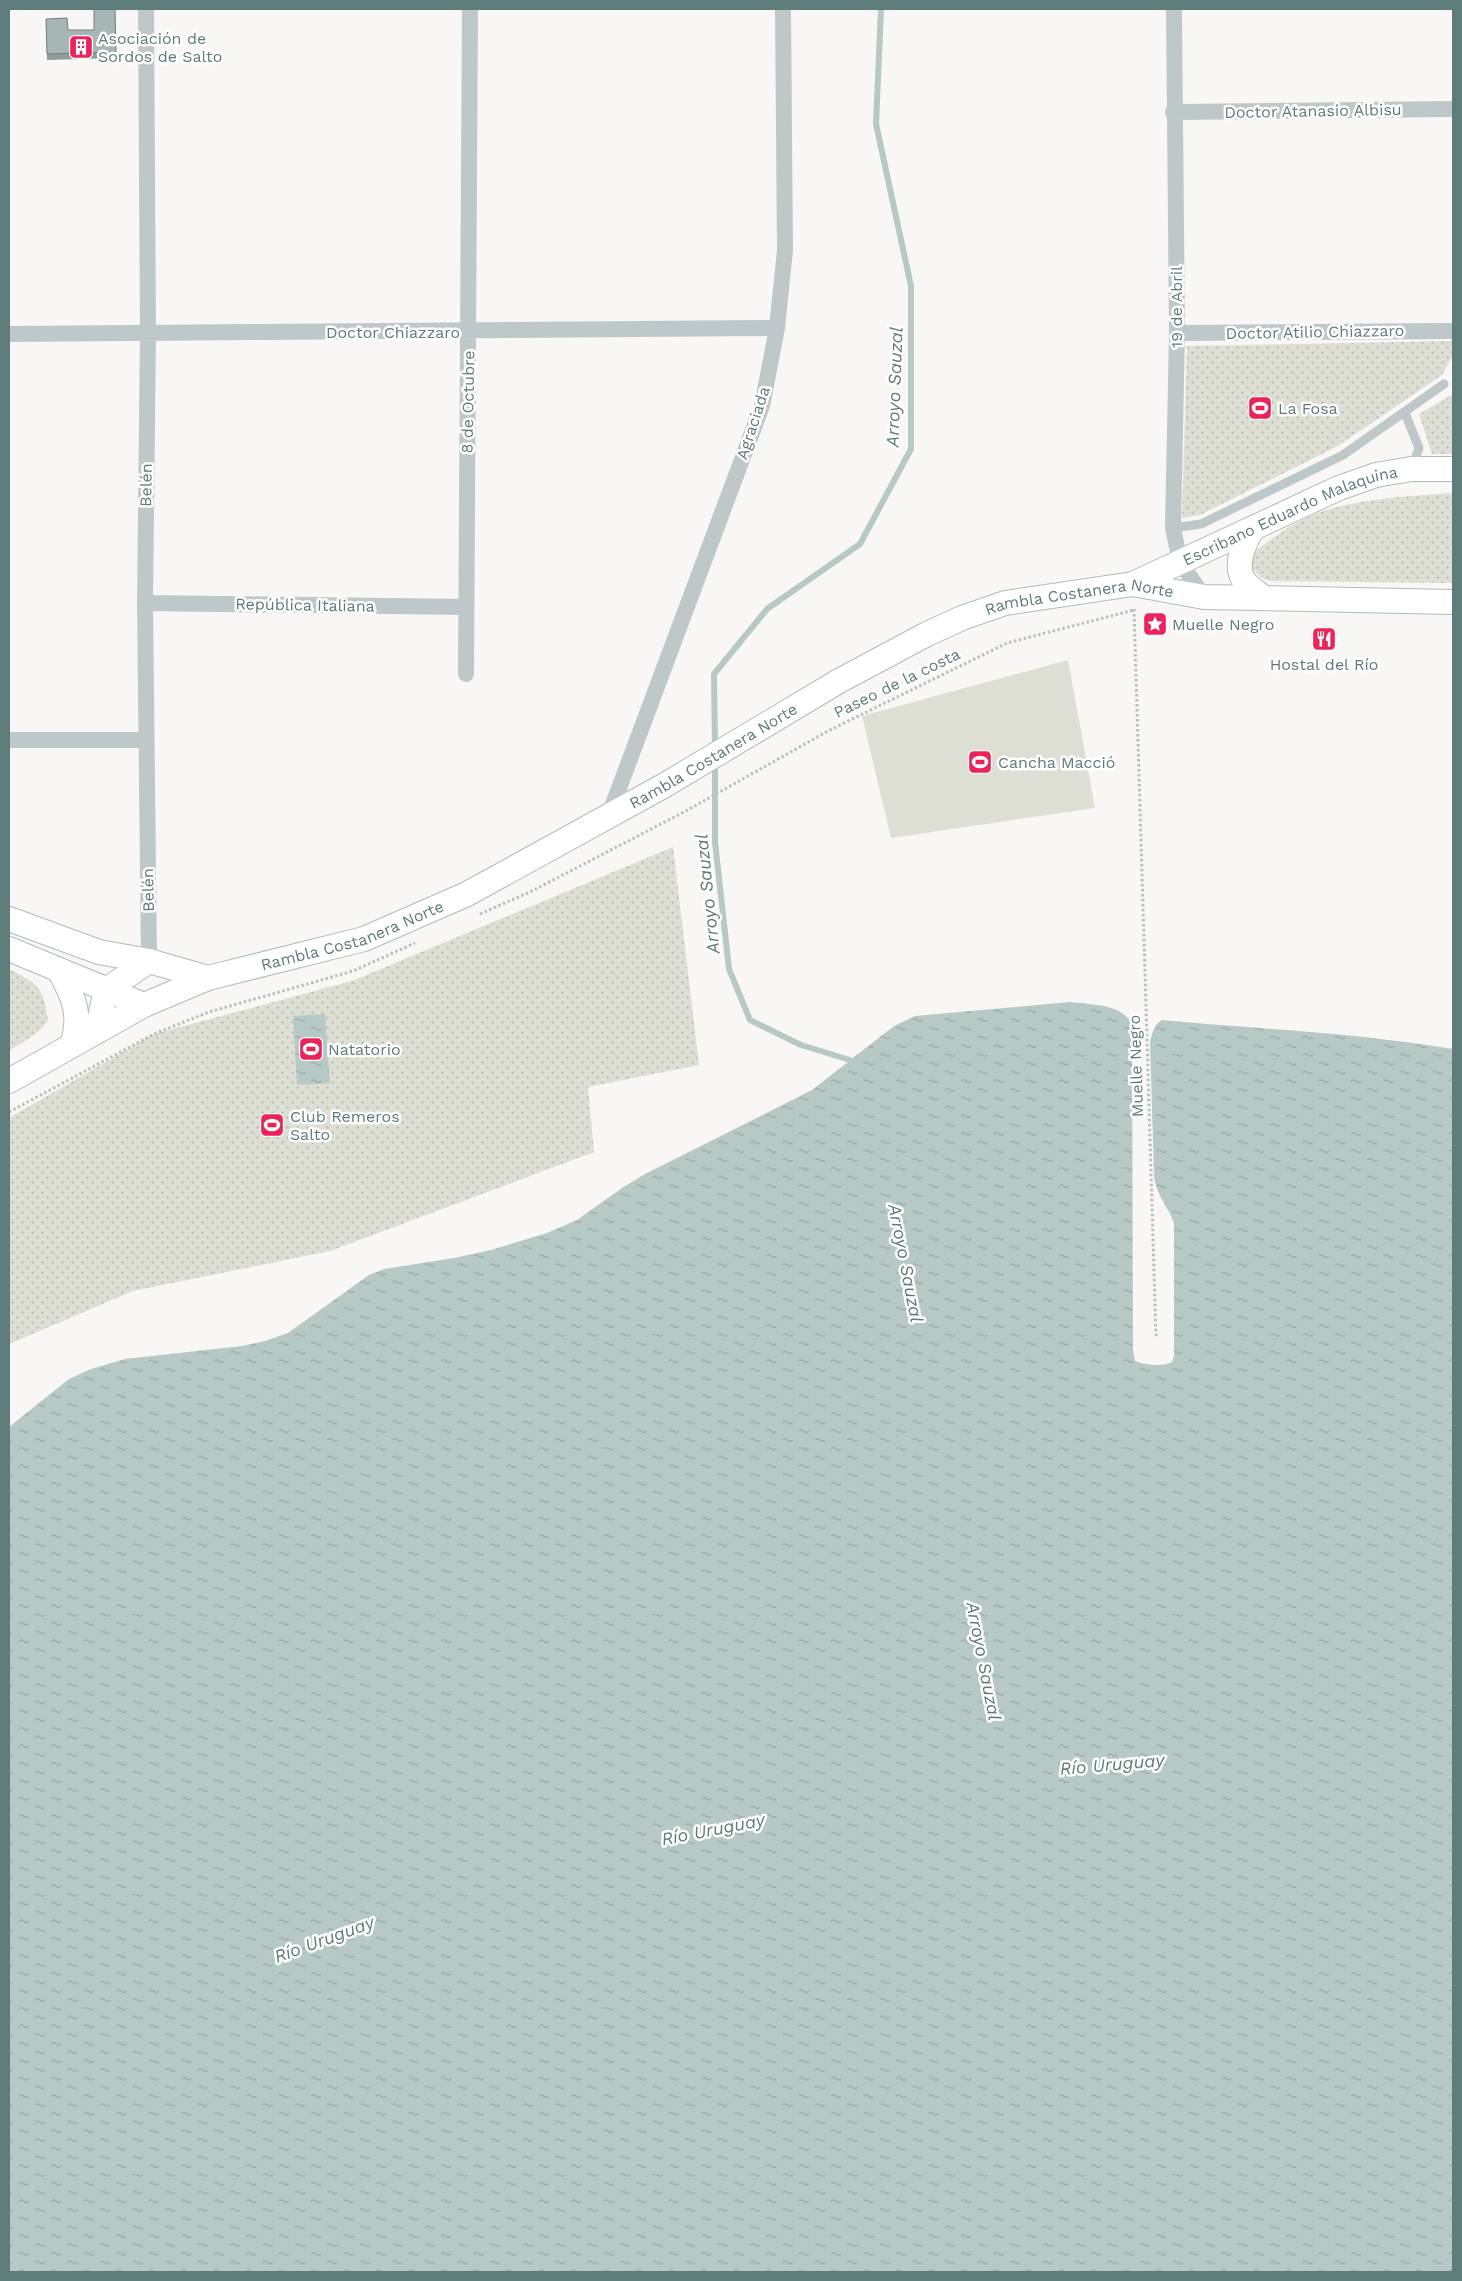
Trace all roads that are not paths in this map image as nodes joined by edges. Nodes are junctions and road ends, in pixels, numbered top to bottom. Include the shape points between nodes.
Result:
1 (146, 9) edge
2 (470, 9) edge
3 (784, 9) edge
4 (1174, 9) edge
5 (1453, 109) edge
6 (1173, 112) junction
7 (777, 328) junction
8 (1453, 331) edge
9 (148, 332) junction
10 (468, 332) junction
11 (1177, 333) junction
12 (9, 334) edge
13 (1444, 384) dead end
14 (1405, 413) junction
15 (1412, 469) junction
16 (1453, 469) edge
17 (1173, 528) junction
18 (1252, 529) junction
19 (1180, 562) junction
20 (1133, 584) junction
21 (1204, 597) junction
22 (1264, 598) junction
23 (1453, 602) edge
24 (145, 603) junction
25 (465, 607) junction
26 (466, 674) dead end
27 (9, 740) edge
28 (146, 740) junction
29 (610, 814) junction
30 (9, 919) edge
31 (9, 949) edge
32 (149, 961) junction
33 (59, 970) junction
34 (208, 978) junction
35 (106, 990) junction
36 (144, 1004) junction
37 (97, 1031) junction
38 (72, 1045) junction
39 (9, 1082) edge

1 - 9 street, Belén
2 - 10 street, 8 de Octubre
3 - 7 street, Agraciada via 785,250
4 - 6 street, 19 de Abril
5 - 6 street, Doctor Atanasio Albisu
6 - 11 street, 19 de Abril
7 - 10 street, Doctor Chiazzaro
7 - 29 street, Agraciada via 762,406
8 - 11 street, Doctor Atilio Chiazzaro
9 - 10 street, Doctor Chiazzaro
9 - 12 street, Doctor Chiazzaro
9 - 24 street, Belén
10 - 25 street, 8 de Octubre
11 - 17 street, 19 de Abril
13 - 14 lane
14 - 15 lane via 1418,448
14 - 17 lane via 1343,455 1201,524
15 - 16 street, Escribano Eduardo Malaquina
15 - 18 street, Escribano Eduardo Malaquina via 1376,475 1339,488
17 - 19 street, 19 de Abril
18 - 19 street, Escribano Eduardo Malaquina
18 - 22 street via 1242,548 1240,568 1245,581
19 - 20 street, Escribano Eduardo Malaquina
19 - 21 street, 19 de Abril
20 - 21 street, Rambla Costanera Norte
20 - 29 street, Rambla Costanera Norte via 1005,603 962,618 839,681 665,785
21 - 22 street, Rambla Costanera Norte
22 - 23 street, Rambla Costanera Norte
24 - 25 street, República Italiana
24 - 28 street, Belén
25 - 26 street, 8 de Octubre
27 - 28 street
28 - 32 street, Belén
29 - 34 street, Rambla Costanera Norte via 467,894 405,923 364,939
30 - 32 street via 100,952
31 - 33 street
32 - 34 street
32 - 35 street
33 - 35 street
33 - 38 street via 70,988 78,1014
34 - 36 street, Rambla Costanera Norte
35 - 36 street
35 - 37 street
36 - 37 street, Rambla Costanera Norte
37 - 38 street, Rambla Costanera Norte
38 - 39 street, Rambla Costanera Norte

